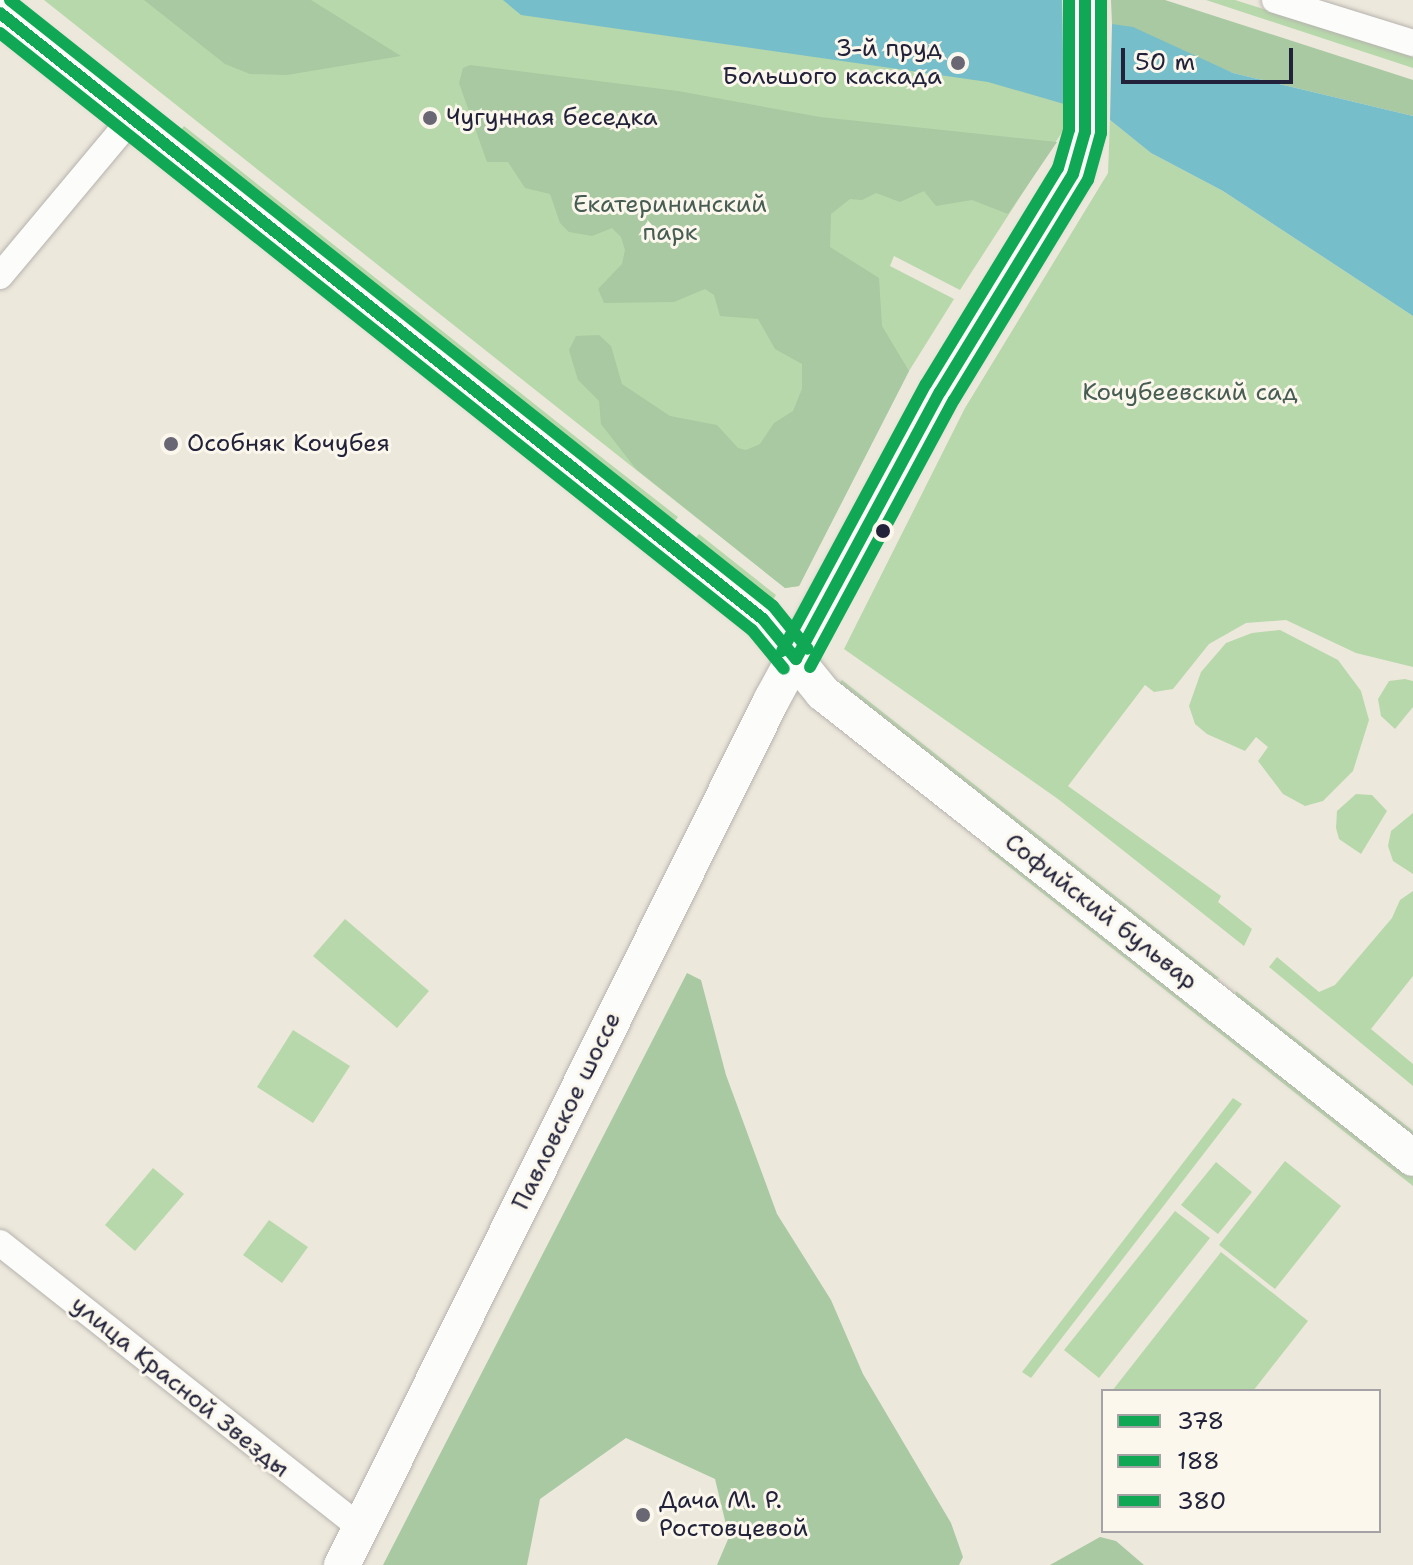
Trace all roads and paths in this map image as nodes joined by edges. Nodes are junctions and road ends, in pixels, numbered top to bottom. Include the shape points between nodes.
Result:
1 (1085, 0) edge
2 (1275, 0) edge
3 (0, 13) edge
4 (1413, 43) edge
5 (132, 118) junction
6 (0, 276) edge
7 (796, 659) junction
8 (1413, 1158) edge
9 (0, 1243) edge
10 (361, 1528) junction
11 (342, 1565) edge

1 - 7 main road, Павловское шоссе via 1080,156 1061,197 940,392
2 - 4 street
3 - 5 main road, Софийский бульвар
5 - 6 street
5 - 7 main road, Софийский бульвар via 763,619
7 - 8 main road, Софийский бульвар via 823,693
7 - 10 main road, Павловское шоссе
9 - 10 street, улица Красной Звезды
10 - 11 main road, Павловское шоссе

